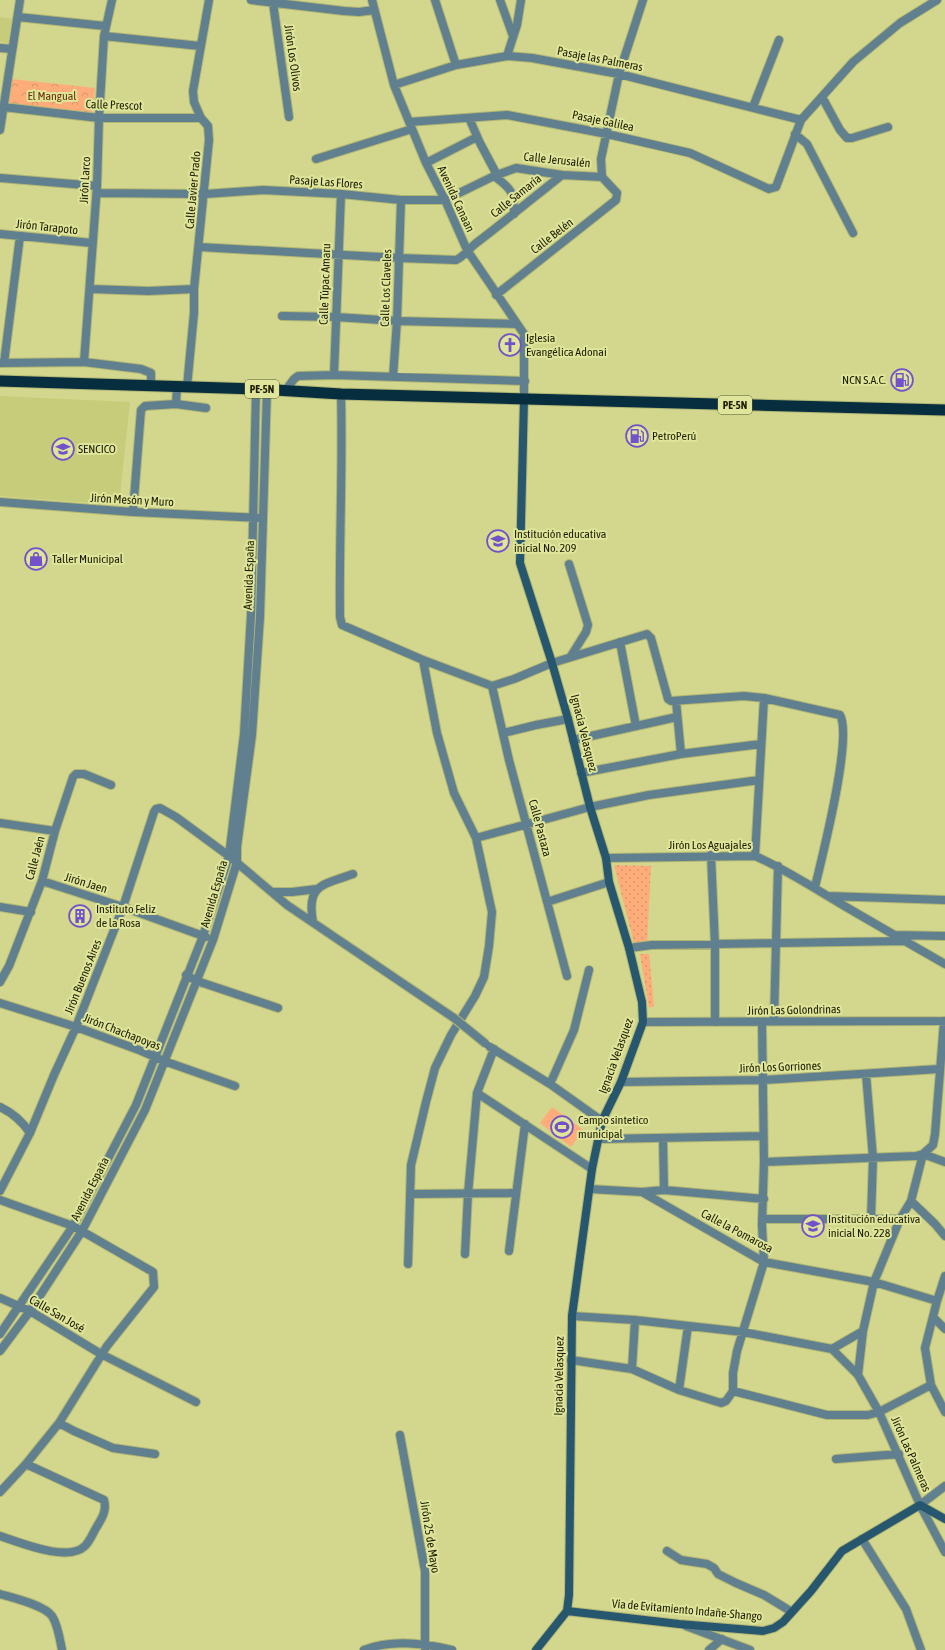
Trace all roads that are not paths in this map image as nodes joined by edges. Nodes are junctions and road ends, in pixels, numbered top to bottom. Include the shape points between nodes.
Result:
1 (20, 0) edge
2 (112, 0) edge
3 (209, 0) edge
4 (251, 0) edge
5 (372, 0) edge
6 (435, 0) edge
7 (500, 0) edge
8 (521, 0) edge
9 (643, 0) edge
10 (937, 0) edge
11 (273, 3) junction
12 (374, 10) junction
13 (18, 17) junction
14 (106, 26) junction
15 (104, 36) junction
16 (513, 36) junction
17 (779, 40) dead end
18 (200, 46) junction
19 (0, 48) edge
20 (12, 50) junction
21 (507, 56) junction
22 (456, 65) junction
23 (619, 74) junction
24 (394, 85) junction
25 (822, 97) junction
26 (3, 107) junction
27 (753, 107) junction
28 (289, 117) dead end
29 (99, 118) junction
30 (201, 118) junction
31 (469, 118) junction
32 (801, 120) junction
33 (411, 125) junction
34 (888, 127) dead end
35 (0, 130) edge
36 (608, 134) junction
37 (795, 134) junction
38 (477, 137) junction
39 (316, 159) dead end
40 (426, 163) junction
41 (562, 175) junction
42 (495, 176) junction
43 (602, 177) junction
44 (0, 178) edge
45 (97, 190) junction
46 (205, 194) junction
47 (341, 194) junction
48 (401, 200) junction
49 (445, 200) junction
50 (514, 214) junction
51 (853, 233) dead end
52 (0, 234) edge
53 (20, 236) junction
54 (92, 244) junction
55 (199, 247) junction
56 (467, 250) junction
57 (338, 254) junction
58 (399, 258) junction
59 (91, 289) junction
60 (194, 289) junction
61 (496, 295) junction
62 (282, 316) dead end
63 (336, 316) junction
64 (397, 321) junction
65 (517, 324) junction
66 (84, 362) junction
67 (2, 363) edge
68 (334, 375) junction
69 (393, 377) junction
70 (0, 381) edge
71 (525, 381) junction
72 (152, 386) junction
73 (182, 387) junction
74 (262, 389) junction
75 (285, 390) junction
76 (341, 394) junction
77 (524, 399) junction
78 (176, 404) junction
79 (206, 408) dead end
80 (945, 410) edge
81 (0, 502) edge
82 (133, 512) junction
83 (253, 518) junction
84 (263, 518) junction
85 (568, 564) dead end
86 (620, 642) junction
87 (571, 656) junction
88 (423, 660) junction
89 (552, 663) junction
90 (492, 686) junction
91 (764, 698) junction
92 (676, 701) junction
93 (677, 717) junction
94 (568, 719) junction
95 (636, 726) junction
96 (503, 733) junction
97 (573, 740) junction
98 (761, 744) junction
99 (681, 754) junction
100 (581, 773) junction
101 (759, 780) junction
102 (111, 785) dead end
103 (590, 807) junction
104 (0, 823) edge
105 (527, 825) junction
106 (55, 831) junction
107 (476, 838) junction
108 (711, 855) junction
109 (230, 856) junction
110 (755, 856) junction
111 (606, 858) junction
112 (237, 862) junction
113 (778, 866) junction
114 (353, 874) dead end
115 (42, 881) junction
116 (608, 882) junction
117 (815, 887) junction
118 (317, 889) junction
119 (272, 892) junction
120 (828, 896) junction
121 (945, 900) edge
122 (547, 902) junction
123 (0, 907) edge
124 (123, 907) junction
125 (31, 912) junction
126 (313, 922) junction
127 (894, 935) junction
128 (203, 936) junction
129 (945, 936) edge
130 (213, 940) junction
131 (905, 941) junction
132 (776, 943) junction
133 (715, 945) junction
134 (629, 948) junction
135 (945, 964) edge
136 (589, 970) dead end
137 (186, 975) junction
138 (567, 976) dead end
139 (197, 981) junction
140 (0, 982) edge
141 (0, 1004) edge
142 (278, 1008) dead end
143 (774, 1021) junction
144 (945, 1021) edge
145 (643, 1022) junction
146 (715, 1022) junction
147 (762, 1022) junction
148 (76, 1027) junction
149 (494, 1049) junction
150 (155, 1057) junction
151 (164, 1062) junction
152 (939, 1069) junction
153 (866, 1074) junction
154 (764, 1080) junction
155 (622, 1082) junction
156 (550, 1084) junction
157 (235, 1086) dead end
158 (477, 1093) junction
159 (0, 1107) edge
160 (602, 1122) junction
161 (524, 1124) junction
162 (30, 1133) junction
163 (763, 1136) junction
164 (663, 1138) junction
165 (600, 1139) junction
166 (923, 1154) junction
167 (873, 1158) junction
168 (764, 1162) junction
169 (945, 1162) edge
170 (592, 1169) junction
171 (590, 1189) junction
172 (664, 1190) junction
173 (0, 1191) edge
174 (516, 1192) junction
175 (642, 1192) junction
176 (411, 1194) junction
177 (468, 1194) junction
178 (764, 1199) junction
179 (0, 1200) edge
180 (911, 1201) junction
181 (762, 1219) junction
182 (871, 1219) junction
183 (900, 1219) junction
184 (73, 1226) junction
185 (82, 1231) junction
186 (945, 1236) edge
187 (509, 1251) dead end
188 (465, 1254) dead end
189 (764, 1262) junction
190 (408, 1264) dead end
191 (945, 1276) edge
192 (874, 1282) junction
193 (0, 1298) edge
194 (937, 1301) junction
195 (20, 1307) junction
196 (30, 1311) junction
197 (572, 1316) junction
198 (933, 1317) junction
199 (635, 1320) junction
200 (688, 1326) junction
201 (945, 1329) edge
202 (863, 1331) junction
203 (744, 1332) junction
204 (0, 1334) edge
205 (832, 1349) junction
206 (0, 1351) edge
207 (101, 1354) junction
208 (571, 1360) junction
209 (632, 1369) junction
210 (858, 1375) junction
211 (931, 1385) junction
212 (679, 1390) junction
213 (733, 1391) junction
214 (196, 1402) dead end
215 (880, 1412) junction
216 (945, 1412) edge
217 (59, 1423) junction
218 (400, 1435) dead end
219 (155, 1454) dead end
220 (899, 1454) junction
221 (836, 1459) dead end
222 (26, 1464) junction
223 (945, 1486) edge
224 (0, 1492) edge
225 (920, 1505) junction
226 (945, 1519) edge
227 (0, 1536) edge
228 (862, 1539) junction
229 (667, 1551) dead end
230 (945, 1552) edge
231 (0, 1594) edge
232 (567, 1611) junction
233 (792, 1612) junction
234 (679, 1624) junction
235 (722, 1639) junction
236 (425, 1647) edge
237 (62, 1650) edge
238 (364, 1650) edge
239 (452, 1650) edge
240 (536, 1650) edge
241 (709, 1650) edge
242 (750, 1650) edge
243 (922, 1650) edge

1 - 13 street
2 - 14 street, Jirón Larco
3 - 18 street, Calle Javier Prado
4 - 11 street
5 - 12 street, Avenida Canaan
6 - 22 street
7 - 16 street
8 - 16 street
9 - 23 street
10 - 25 street via 900,24 853,62
11 - 12 street via 358,12
11 - 28 street, Jirón Los Olivos
12 - 24 street, Avenida Canaan
13 - 14 street
13 - 20 street
14 - 15 street, Jirón Larco
15 - 18 street
15 - 29 street, Jirón Larco
16 - 21 street
17 - 27 street
18 - 30 street, Calle Javier Prado via 193,91 194,102
19 - 20 street
20 - 26 street
21 - 22 street, Pasaje las Palmeras
21 - 23 street, Pasaje las Palmeras
22 - 24 street, Pasaje las Palmeras
23 - 27 street, Pasaje las Palmeras
23 - 36 street
24 - 33 street, Avenida Canaan
25 - 32 street
25 - 34 street via 847,138
26 - 29 street, Calle Prescot
26 - 35 street
27 - 32 street, Pasaje las Palmeras
29 - 30 street, Calle Prescot
29 - 45 street, Jirón Larco
30 - 46 street, Calle Javier Prado via 208,126 209,140
31 - 33 street, Pasaje Galilea
31 - 36 street, Pasaje Galilea via 508,114
31 - 38 street
32 - 37 street
33 - 39 street, Pasaje Galilea
33 - 40 street, Avenida Canaan
36 - 37 street, Pasaje Galilea via 690,153 769,188 776,187
36 - 43 street via 602,160
37 - 51 street via 807,144
38 - 40 street
38 - 42 street
40 - 49 street, Avenida Canaan
41 - 42 street, Calle Jerusalén via 516,168
41 - 43 street, Calle Jerusalén
41 - 50 street, Calle Samaría
42 - 49 street, Calle Jerusalén
42 - 50 street via 508,186 514,201
43 - 61 street, Calle Belén via 617,193 613,204
44 - 45 street, Pasaje Las Flores
45 - 46 street, Pasaje Las Flores
45 - 54 street, Jirón Larco
46 - 47 street, Pasaje Las Flores via 263,190
46 - 55 street, Calle Javier Prado
47 - 48 street, Pasaje Las Flores
47 - 57 street, Calle Túpac Amaru
48 - 49 street, Pasaje Las Flores
48 - 58 street, Calle Los Claveles
49 - 56 street, Avenida Canaan
50 - 56 street, Calle Samaría
52 - 53 street, Jirón Tarapoto
53 - 54 street, Jirón Tarapoto
53 - 67 street
54 - 59 street, Jirón Larco
55 - 57 street, Calle Samaría
55 - 60 street, Calle Javier Prado
56 - 58 street, Calle Samaría via 456,260
56 - 61 street, Avenida Canaan
57 - 58 street, Calle Samaría
57 - 63 street, Calle Túpac Amaru
58 - 64 street, Calle Los Claveles
59 - 60 street
59 - 66 street, Jirón Larco
60 - 73 street, Calle Javier Prado
61 - 65 street, Avenida Canaan
62 - 63 street
63 - 64 street
63 - 68 street, Calle Túpac Amaru
64 - 65 street
64 - 69 street, Calle Los Claveles
65 - 71 street, Avenida Canaan via 524,334
66 - 67 street
66 - 72 street via 149,372
68 - 69 street
68 - 75 street via 298,376
69 - 71 street
70 - 72 highway, PE-5N
71 - 77 street, Avenida Canaan
72 - 73 highway, PE-5N
73 - 74 highway, PE-5N
73 - 78 street, Calle Javier Prado
74 - 75 highway, PE-5N
74 - 83 street, Avenida España
74 - 84 street, Avenida España
75 - 76 highway, PE-5N
76 - 77 highway, PE-5N
76 - 88 street via 341,624
77 - 80 highway, PE-5N
77 - 89 main road, Ignacia Velasquez via 520,563
78 - 79 street
78 - 82 street via 144,406 142,410
81 - 82 street, Jirón Mesón y Muro
82 - 83 street, Jirón Mesón y Muro
83 - 84 street, Jirón Mesón y Muro
83 - 109 street, Avenida España via 251,615 244,734
84 - 112 street, Avenida España via 260,617 252,735
85 - 87 street via 588,625
86 - 87 street
86 - 92 street via 647,634 649,636 668,699
86 - 95 street
87 - 89 street
88 - 90 street
88 - 107 street via 437,733 451,785
89 - 90 street
89 - 94 main road, Ignacia Velasquez
90 - 96 street, Calle Pastaza
91 - 92 street via 744,696
91 - 98 street
91 - 117 street via 835,713 840,715 843,724 833,811
92 - 93 street
93 - 95 street
93 - 99 street
94 - 96 street
94 - 97 main road, Ignacia Velasquez
95 - 97 street
96 - 105 street, Calle Pastaza
97 - 100 main road, Ignacia Velasquez
98 - 99 street
98 - 101 street
99 - 100 street
100 - 103 main road, Ignacia Velasquez
101 - 103 street via 649,795
101 - 110 street
102 - 106 street, Calle Jaén via 84,774 76,774
103 - 105 street
103 - 111 main road, Ignacia Velasquez
104 - 106 street
105 - 107 street
105 - 122 street, Calle Pastaza
106 - 115 street, Calle Jaén
107 - 176 street via 492,912 484,977 451,1034 435,1068 412,1165
108 - 110 street, Jirón Los Aguajales
108 - 111 street, Jirón Los Aguajales
108 - 133 street
109 - 112 street
109 - 124 street, Jirón Buenos Aires via 160,808 154,812
109 - 128 street, Avenida España
110 - 113 street, Jirón Los Aguajales
111 - 116 main road, Ignacia Velasquez
112 - 119 street
112 - 130 street, Avenida España
113 - 117 street, Jirón Los Aguajales
113 - 132 street
114 - 118 street
115 - 124 street, Jirón Jaen
115 - 125 street, Calle Jaén
116 - 122 street
116 - 134 main road, Ignacia Velasquez
117 - 120 street, Jirón Los Aguajales
118 - 119 street
118 - 126 street via 312,905
119 - 126 street
120 - 121 street
120 - 127 street, Jirón Los Aguajales
122 - 138 street, Calle Pastaza
123 - 125 street
124 - 128 street, Jirón Jaen
124 - 148 street, Jirón Buenos Aires
125 - 140 street, Calle Jaén
126 - 149 street, bridge via 454,1018
127 - 129 street
127 - 131 street, Jirón Los Aguajales
128 - 130 street, Jirón Jaen
128 - 137 street, Avenida España
130 - 139 street, Avenida España
131 - 132 street
131 - 135 street, Jirón Los Aguajales
132 - 133 street
132 - 143 street
133 - 134 street via 652,945
133 - 146 street
134 - 145 main road, Ignacia Velasquez via 642,1002
136 - 156 street via 574,1030
137 - 139 street
137 - 150 street, Avenida España
139 - 142 street
139 - 151 street, Avenida España
141 - 148 street, Jirón Chachapoyas
143 - 144 street, Jirón Las Golondrinas
143 - 147 street, Jirón Las Golondrinas
144 - 152 street
145 - 146 street, Jirón Las Golondrinas
145 - 155 main road, Ignacia Velasquez
146 - 147 street, Jirón Las Golondrinas
147 - 154 street
148 - 150 street, Jirón Chachapoyas
148 - 162 street, Jirón Buenos Aires
149 - 156 street
149 - 158 street
150 - 151 street, Jirón Chachapoyas
150 - 184 street, Avenida España via 136,1104
151 - 157 street, Jirón Chachapoyas
151 - 185 street, Avenida España via 144,1110
152 - 153 street, Jirón Los Gorriones
152 - 166 street via 938,1121 933,1145
153 - 154 street, Jirón Los Gorriones
153 - 167 street
154 - 155 street, Jirón Los Gorriones
154 - 163 street
155 - 160 main road, Ignacia Velasquez
156 - 160 street
158 - 161 street
158 - 177 street
159 - 162 street via 20,1119
160 - 165 main road, Ignacia Velasquez
161 - 170 street
161 - 174 street
162 - 173 street, Jirón Buenos Aires
163 - 164 street
163 - 168 street
164 - 165 street
164 - 172 street
165 - 170 main road, Ignacia Velasquez
166 - 167 street
166 - 169 street
166 - 180 street
167 - 168 street
167 - 182 street
168 - 178 street
170 - 171 main road, Ignacia Velasquez
171 - 175 street
171 - 197 main road, Ignacia Velasquez
172 - 175 street
172 - 178 street
174 - 177 street
174 - 187 street
175 - 189 street, Calle la Pomarosa
176 - 177 street
176 - 190 street
177 - 188 street
178 - 181 street
179 - 184 street
180 - 183 street
180 - 186 street
181 - 182 street
181 - 189 street
182 - 183 street
183 - 192 street
184 - 185 street
184 - 195 street, Avenida España
185 - 196 street, Avenida España
185 - 207 street via 153,1272 154,1287
189 - 192 street, Calle la Pomarosa
189 - 203 street
191 - 194 street
192 - 194 street, Calle la Pomarosa
192 - 202 street
193 - 195 street, Calle San José
194 - 198 street
195 - 196 street, Calle San José
195 - 204 street, Avenida España
196 - 206 street, Avenida España
196 - 207 street, Calle San José
197 - 199 street
197 - 208 main road, Ignacia Velasquez
198 - 201 street
198 - 211 street via 926,1348
199 - 200 street
199 - 209 street
200 - 203 street
200 - 212 street
202 - 205 street
202 - 210 street
203 - 205 street
203 - 213 street via 737,1351
205 - 210 street, Jirón Las Palmeras
207 - 214 street, Calle San José
207 - 217 street
208 - 209 street
208 - 232 main road, Ignacia Velasquez
209 - 212 street
210 - 215 street, Jirón Las Palmeras
211 - 215 street
211 - 216 street
212 - 213 street via 721,1403 726,1401
213 - 215 street via 827,1415 868,1415
215 - 220 street, Jirón Las Palmeras
217 - 219 street via 113,1448
217 - 222 street
218 - 236 street, Jirón 25 de Mayo via 425,1571
220 - 221 street
220 - 225 street, Jirón Las Palmeras
222 - 224 street
222 - 227 street via 104,1500 105,1512 86,1546 80,1550 40,1550
223 - 225 street
225 - 226 main road
225 - 228 main road, Vía de Evitamiento Indañe-Shango
225 - 230 street, Jirón Las Palmeras
228 - 233 main road, Vía de Evitamiento Indañe-Shango via 842,1551
228 - 243 street via 906,1609
229 - 233 street via 681,1560 707,1564 718,1574 764,1595
231 - 237 street via 30,1603 50,1614 54,1618
232 - 234 main road, Vía de Evitamiento Indañe-Shango
232 - 240 main road
233 - 234 main road, Vía de Evitamiento Indañe-Shango via 784,1622 763,1631
234 - 235 street
235 - 241 street
235 - 242 street
236 - 238 street via 398,1643
236 - 239 street

